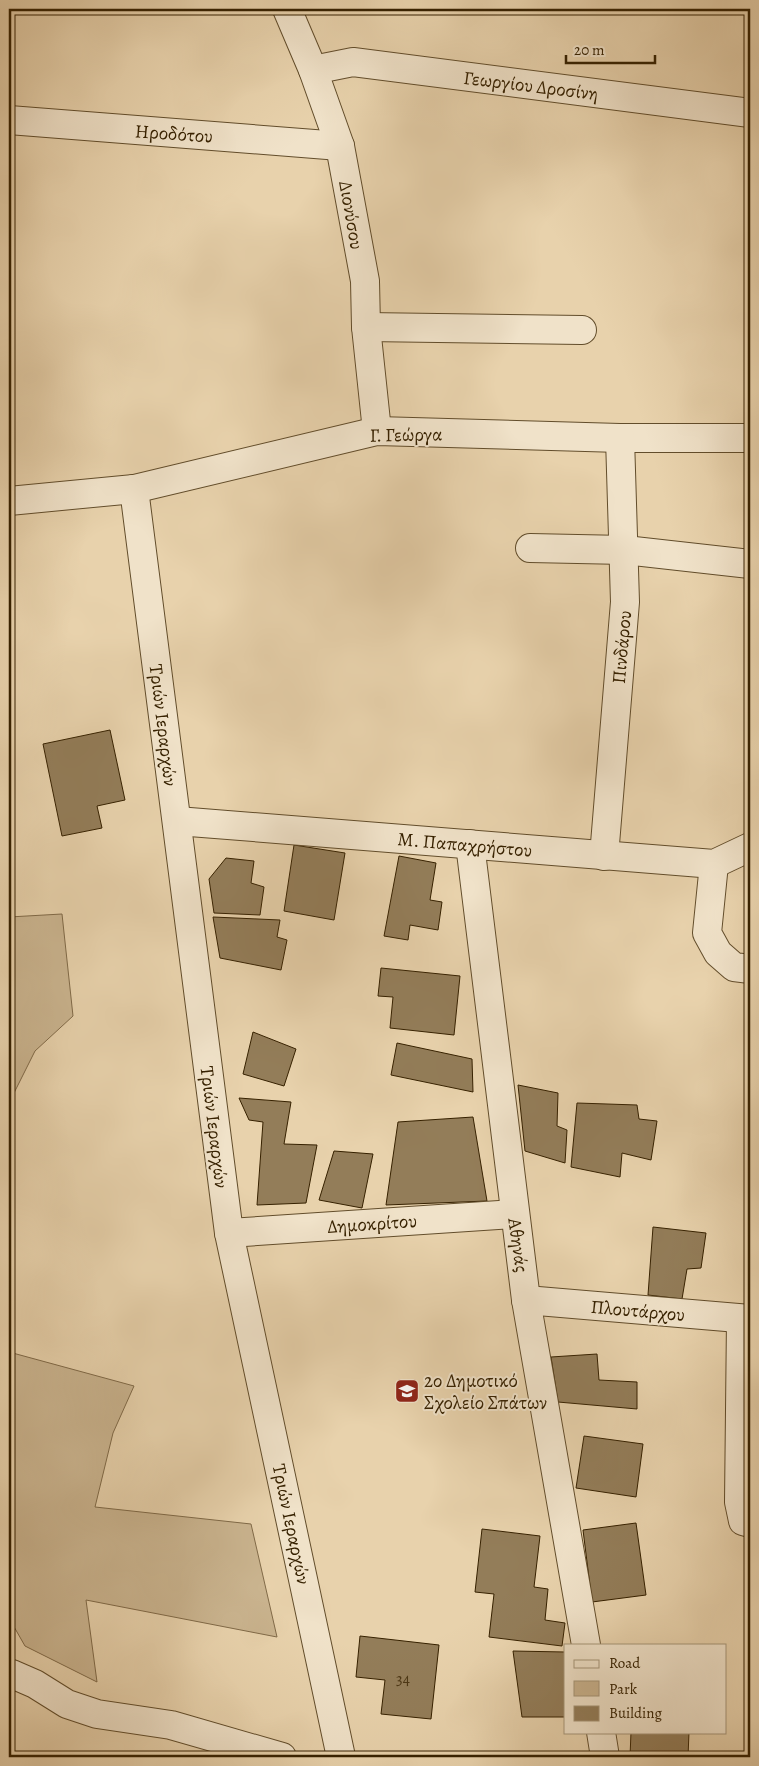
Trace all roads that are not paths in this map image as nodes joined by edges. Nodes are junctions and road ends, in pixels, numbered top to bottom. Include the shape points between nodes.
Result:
1 (287, 9) edge
2 (313, 70) junction
3 (750, 113) edge
4 (9, 120) edge
5 (340, 146) junction
6 (366, 327) junction
7 (582, 330) dead end
8 (377, 431) junction
9 (620, 438) junction
10 (750, 438) edge
11 (134, 489) junction
12 (9, 501) edge
13 (530, 548) dead end
14 (624, 550) junction
15 (750, 564) edge
16 (176, 821) junction
17 (470, 844) junction
18 (750, 847) edge
19 (604, 856) junction
20 (714, 864) junction
21 (750, 969) edge
22 (515, 1214) junction
23 (229, 1233) junction
24 (526, 1300) junction
25 (745, 1319) edge
26 (750, 1523) edge
27 (586, 1644) edge
28 (12, 1674) dead end
29 (601, 1734) edge
30 (282, 1757) edge
31 (341, 1757) edge
32 (606, 1757) edge

1 - 2 street, Διονύσου
2 - 3 street, Γεωργίου Δροσίνη via 353,62
2 - 5 street, Διονύσου
4 - 5 street, Ηροδότου
5 - 6 street, Διονύσου via 364,281
6 - 7 street
6 - 8 street, Διονύσου
8 - 9 street, Γ. Γεώργα
8 - 11 street, Γ. Γεώργα
9 - 10 street, Γ. Γεώργα
9 - 14 street, Πινδάρου
11 - 12 street, Γ. Γεώργα
11 - 16 street, Τριών Ιεραρχών
13 - 14 street
14 - 15 street
14 - 19 street, Πινδάρου via 625,602
16 - 17 street, Μ. Παπαχρήστου
16 - 23 street, Τριών Ιεραρχών
17 - 19 street, Μ. Παπαχρήστου
17 - 22 street, Αθηνάς
18 - 20 street, Μ. Παπαχρήστου
19 - 20 street, Μ. Παπαχρήστου
20 - 21 street via 707,933 718,953 734,967
22 - 23 street, Δημοκρίτου
22 - 24 street, Αθηνάς
23 - 31 street, Τριών Ιεραρχών
24 - 25 street, Πλουτάρχου
24 - 27 street, Αθηνάς
25 - 26 street via 739,1502 743,1520
28 - 30 street via 67,1704 97,1714 171,1725
29 - 32 street

